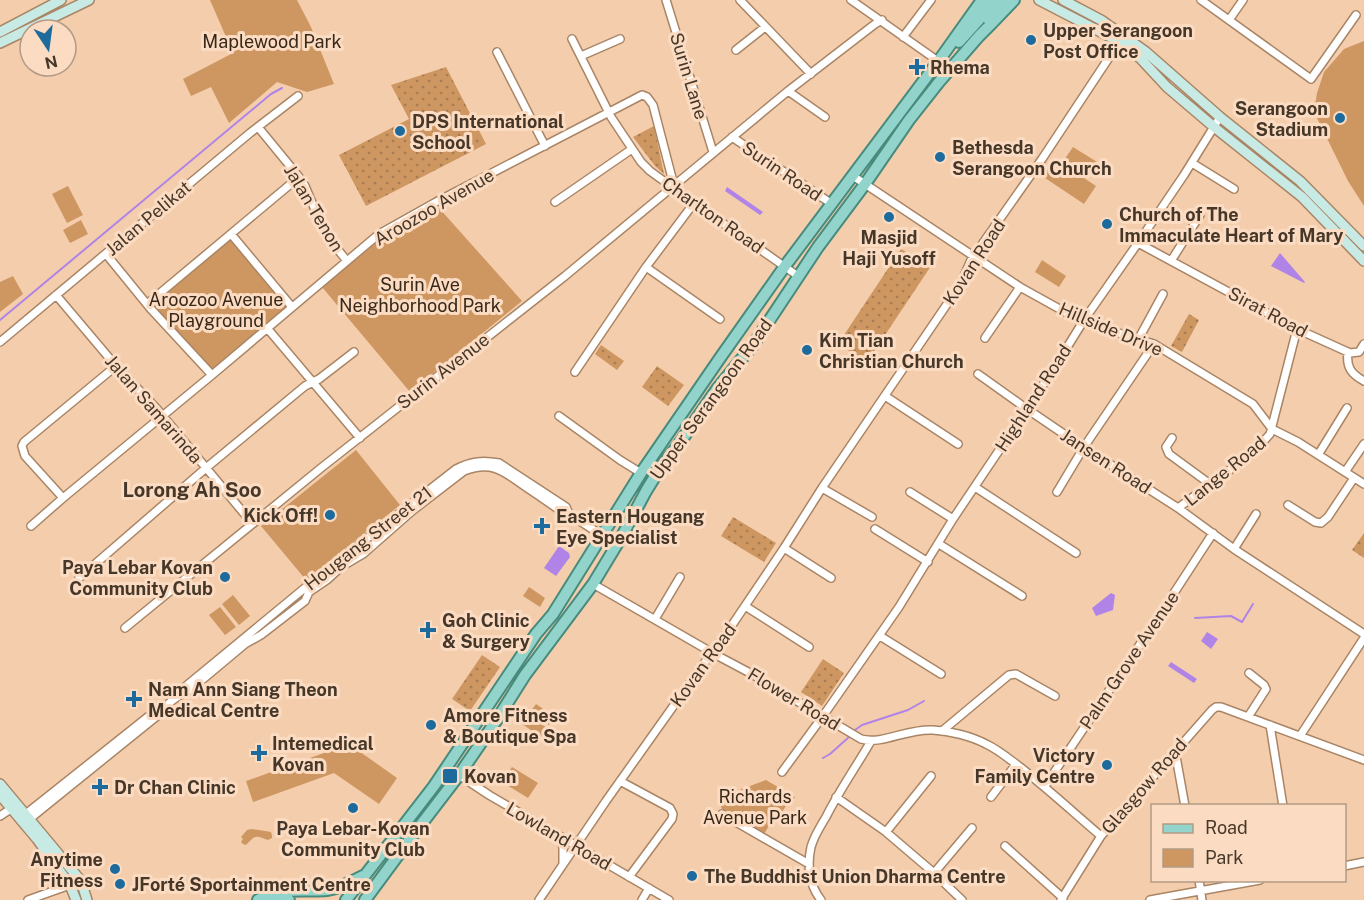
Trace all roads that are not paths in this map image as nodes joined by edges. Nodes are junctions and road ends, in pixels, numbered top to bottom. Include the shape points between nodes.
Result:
1 (61, 0) edge
2 (85, 0) edge
3 (666, 0) edge
4 (740, 0) edge
5 (853, 0) edge
6 (931, 0) edge
7 (982, 0) edge
8 (993, 0) edge
9 (1003, 0) edge
10 (1014, 0) edge
11 (1039, 0) edge
12 (1063, 0) edge
13 (1201, 0) edge
14 (1243, 0) edge
15 (1356, 15) dead end
16 (881, 20) junction
17 (1228, 20) junction
18 (765, 27) junction
19 (0, 32) edge
20 (979, 36) junction
21 (904, 37) junction
22 (572, 39) dead end
23 (620, 39) dead end
24 (1122, 39) junction
25 (0, 43) edge
26 (736, 50) dead end
27 (497, 52) dead end
28 (581, 56) junction
29 (939, 60) junction
30 (811, 74) junction
31 (917, 89) junction
32 (789, 91) junction
33 (298, 96) dead end
34 (609, 113) junction
35 (825, 117) dead end
36 (1220, 117) junction
37 (258, 127) junction
38 (1214, 127) junction
39 (732, 137) junction
40 (545, 146) junction
41 (632, 149) junction
42 (713, 152) junction
43 (1192, 163) junction
44 (853, 176) junction
45 (299, 177) junction
46 (866, 184) junction
47 (672, 187) junction
48 (1234, 189) dead end
49 (555, 202) dead end
50 (694, 203) junction
51 (832, 204) junction
52 (1200, 215) dead end
53 (231, 234) junction
54 (1138, 243) junction
55 (1364, 246) edge
56 (106, 254) junction
57 (973, 257) junction
58 (347, 261) junction
59 (1171, 261) junction
60 (1364, 261) edge
61 (785, 266) junction
62 (646, 267) junction
63 (798, 276) junction
64 (1020, 287) junction
65 (1163, 294) dead end
66 (56, 295) junction
67 (147, 304) junction
68 (292, 307) junction
69 (720, 319) dead end
70 (1083, 322) junction
71 (267, 328) junction
72 (1297, 329) junction
73 (985, 338) dead end
74 (1138, 340) junction
75 (0, 342) edge
76 (1154, 344) junction
77 (1364, 344) edge
78 (354, 352) dead end
79 (1348, 352) junction
80 (116, 366) junction
81 (575, 372) dead end
82 (978, 374) dead end
83 (212, 375) junction
84 (1364, 381) edge
85 (313, 382) junction
86 (885, 396) junction
87 (1347, 408) dead end
88 (1027, 409) junction
89 (162, 416) junction
90 (559, 416) dead end
91 (1272, 429) junction
92 (360, 438) junction
93 (1172, 438) dead end
94 (958, 444) dead end
95 (1364, 444) edge
96 (1083, 447) junction
97 (1318, 454) junction
98 (206, 468) junction
99 (641, 472) junction
100 (1345, 472) junction
101 (1354, 478) junction
102 (1210, 484) junction
103 (1364, 484) edge
104 (975, 487) junction
105 (822, 488) junction
106 (910, 492) dead end
107 (1057, 492) dead end
108 (63, 498) junction
109 (1288, 505) dead end
110 (1178, 508) junction
111 (1256, 514) dead end
112 (872, 517) dead end
113 (953, 519) junction
114 (252, 523) junction
115 (31, 526) dead end
116 (875, 529) dead end
117 (1213, 533) junction
118 (602, 536) junction
119 (939, 544) junction
120 (617, 545) junction
121 (784, 549) junction
122 (1234, 549) junction
123 (1076, 553) dead end
124 (928, 562) junction
125 (680, 577) dead end
126 (79, 578) dead end
127 (831, 578) dead end
128 (593, 584) junction
129 (1022, 596) dead end
130 (745, 606) junction
131 (655, 619) junction
132 (125, 628) dead end
133 (1364, 633) edge
134 (880, 636) junction
135 (1364, 638) edge
136 (808, 647) dead end
137 (712, 652) junction
138 (1249, 673) dead end
139 (941, 674) dead end
140 (1055, 696) dead end
141 (823, 716) junction
142 (1248, 717) junction
143 (1270, 726) junction
144 (942, 731) junction
145 (1300, 736) junction
146 (871, 741) junction
147 (1175, 751) junction
148 (1364, 760) edge
149 (1014, 767) dead end
150 (782, 772) dead end
151 (459, 776) junction
152 (931, 776) dead end
153 (620, 781) junction
154 (0, 784) edge
155 (1045, 786) junction
156 (0, 795) edge
157 (836, 797) junction
158 (991, 797) dead end
159 (1185, 804) edge
160 (1283, 804) edge
161 (14, 807) junction
162 (722, 814) dead end
163 (0, 816) edge
164 (25, 819) junction
165 (972, 828) dead end
166 (886, 832) junction
167 (1101, 836) junction
168 (562, 837) junction
169 (576, 845) junction
170 (1005, 846) dead end
171 (1364, 862) edge
172 (808, 864) junction
173 (562, 865) junction
174 (1346, 866) edge
175 (934, 873) junction
176 (368, 874) junction
177 (629, 877) junction
178 (81, 881) junction
179 (1199, 882) edge
180 (1249, 882) edge
181 (70, 885) junction
182 (649, 888) junction
183 (1201, 891) junction
184 (367, 899) edge
185 (819, 899) edge
186 (1062, 899) edge
187 (28, 900) edge
188 (76, 900) edge
189 (87, 900) edge
190 (258, 900) edge
191 (265, 900) edge
192 (289, 900) edge
193 (346, 900) edge
194 (539, 900) edge
195 (642, 900) edge
196 (669, 900) edge
197 (962, 900) edge
198 (1150, 900) edge
199 (1202, 900) edge

1 - 19 main road
2 - 25 main road
3 - 42 street, Surin Lane
4 - 18 street
5 - 16 street
6 - 21 street
7 - 29 main road, Upper Serangoon Road
8 - 31 main road
9 - 20 main road
10 - 20 main road, Upper Serangoon Road
11 - 24 main road
12 - 24 main road via 1095,16
13 - 17 street
14 - 17 street
15 - 17 street via 1311,79
16 - 21 street
16 - 30 street, Surin Avenue
18 - 26 street
18 - 30 street
20 - 46 main road, Upper Serangoon Road via 909,120
21 - 29 street
22 - 28 street, Charlton Road
23 - 28 street
24 - 36 main road via 1146,52
24 - 38 main road via 1167,87
24 - 57 street, Kovan Road
27 - 40 street
28 - 34 street, Charlton Road
29 - 31 main road, Upper Serangoon Road
30 - 32 street, Surin Avenue
31 - 44 main road, Upper Serangoon Road
32 - 35 street
32 - 39 street, Surin Avenue
33 - 37 street, Jalan Pelikat
34 - 40 street, Aroozoo Avenue
34 - 41 street, Charlton Road
34 - 47 street, Aroozoo Avenue via 642,95 649,99
36 - 38 street, Highland Road
36 - 55 main road via 1300,182
37 - 45 street, Jalan Tenon
37 - 56 street, Jalan Pelikat
38 - 43 street, Highland Road
38 - 60 main road via 1302,197
39 - 42 street, Surin Avenue
39 - 51 street, Surin Road
40 - 58 street, Aroozoo Avenue via 379,234
41 - 47 street, Charlton Road via 641,162
41 - 49 street
42 - 47 street, Surin Avenue
43 - 48 street
43 - 54 street, Highland Road
44 - 46 street, Hillside Drive
44 - 51 main road, Upper Serangoon Road
45 - 53 street
45 - 58 street, Jalan Tenon via 321,224
46 - 57 street, Hillside Drive
46 - 63 main road, Upper Serangoon Road
47 - 50 street, Charlton Road
47 - 92 street, Surin Avenue
50 - 61 street, Charlton Road
50 - 62 street
51 - 61 main road, Upper Serangoon Road
52 - 59 street
53 - 67 street
53 - 68 street
54 - 59 street, Sirat Road
54 - 70 street, Highland Road
56 - 66 street, Jalan Pelikat
56 - 67 street
57 - 64 street, Hillside Drive
57 - 86 street, Kovan Road via 960,285
58 - 68 street, Aroozoo Avenue
59 - 72 street, Sirat Road
61 - 63 street, Charlton Road
61 - 99 main road, Upper Serangoon Road
62 - 69 street
62 - 81 street
63 - 120 main road, Upper Serangoon Road via 753,345 659,470
64 - 70 street, Hillside Drive
64 - 73 street
65 - 74 street
66 - 75 street, Jalan Pelikat
66 - 80 street, Jalan Samarinda
67 - 83 street
68 - 71 street, Aroozoo Avenue
70 - 74 street, Hillside Drive
70 - 88 street, Highland Road
71 - 83 street, Aroozoo Avenue
71 - 85 street
72 - 79 street, Sirat Road
72 - 91 street, Lange Road
74 - 76 street, Hillside Drive
76 - 91 street, Hillside Drive via 1253,404
76 - 96 street
77 - 79 street via 1359,352
78 - 85 street
79 - 84 street via 1349,368
80 - 89 street, Jalan Samarinda
80 - 108 street via 22,446 25,456
82 - 88 street, Jansen Road
83 - 89 street, Aroozoo Avenue
85 - 92 street
85 - 98 street
86 - 94 street
86 - 105 street, Kovan Road
87 - 97 street
88 - 96 street, Jansen Road
88 - 104 street, Highland Road
89 - 98 street, Jalan Samarinda
89 - 108 street, Aroozoo Avenue
90 - 99 street
91 - 97 street, Hillside Drive
91 - 102 street, Lange Road via 1253,453
92 - 114 street, Surin Avenue
93 - 102 street via 1166,447 1168,454
95 - 100 street
96 - 107 street
96 - 110 street, Jansen Road
97 - 100 street, Hillside Drive
98 - 114 street, Jalan Samarinda
98 - 126 street
99 - 118 main road, Upper Serangoon Road
100 - 101 street, Hillside Drive
101 - 103 street, Hillside Drive
101 - 109 street via 1321,523
102 - 110 street, Lange Road
104 - 113 street, Highland Road
104 - 123 street
105 - 112 street
105 - 121 street, Kovan Road
106 - 113 street
108 - 115 street, Aroozoo Avenue
110 - 117 street, Jansen Road
111 - 122 street
113 - 119 street, Highland Road
114 - 132 street, Surin Avenue
116 - 124 street
117 - 122 street, Jansen Road
117 - 155 street, Palm Grove Avenue
118 - 120 street, Hougang Street 21
118 - 164 street, Hougang Street 21 via 501,470 486,466 464,471 363,554 309,592 305,601 180,694
118 - 176 main road, Upper Serangoon Road via 440,778
119 - 124 street, Highland Road
119 - 129 street
120 - 128 main road, Upper Serangoon Road
121 - 127 street
121 - 130 street, Kovan Road
122 - 133 street, Jansen Road
124 - 134 street, Highland Road
125 - 131 street
128 - 131 street, Flower Road
128 - 151 main road, Upper Serangoon Road via 525,675
130 - 136 street
130 - 137 street, Kovan Road
131 - 137 street, Flower Road
134 - 139 street
134 - 141 street, Highland Road
135 - 145 street
137 - 141 street, Flower Road
137 - 153 street, Kovan Road
138 - 142 street via 1266,689
140 - 144 street via 1013,673
141 - 146 street, Flower Road
141 - 150 street, Highland Road
142 - 143 street, Glasgow Road
142 - 147 street, Glasgow Road via 1216,707
143 - 145 street, Glasgow Road
143 - 160 street
144 - 146 street via 915,731
144 - 155 street via 986,744
145 - 148 street, Glasgow Road
146 - 157 street
147 - 159 street
147 - 167 street, Glasgow Road
149 - 158 street
151 - 168 street, Lowland Road
151 - 184 main road, Upper Serangoon Road
152 - 166 street
153 - 169 street, Kovan Road
153 - 177 street, Lowland Road via 673,812 672,819
154 - 161 main road
155 - 167 street
156 - 161 main road
157 - 166 street
157 - 172 street via 812,844
161 - 163 street
161 - 164 main road
162 - 172 street
164 - 178 main road
164 - 181 main road
165 - 175 street
166 - 175 street
167 - 186 street, Glasgow Road
168 - 169 street, Lowland Road
168 - 173 street
169 - 173 street, Kovan Road
169 - 177 street, Lowland Road
170 - 186 street
171 - 174 street
172 - 185 street
173 - 194 street, Kovan Road
175 - 197 street
176 - 190 main road via 336,888 278,891
176 - 193 main road, Upper Serangoon Road
177 - 182 street, Lowland Road
178 - 181 street
178 - 189 main road
179 - 183 street
180 - 183 street
181 - 187 street
181 - 188 main road
182 - 195 street
182 - 196 street, Lowland Road
183 - 198 street
183 - 199 street
191 - 192 main road

